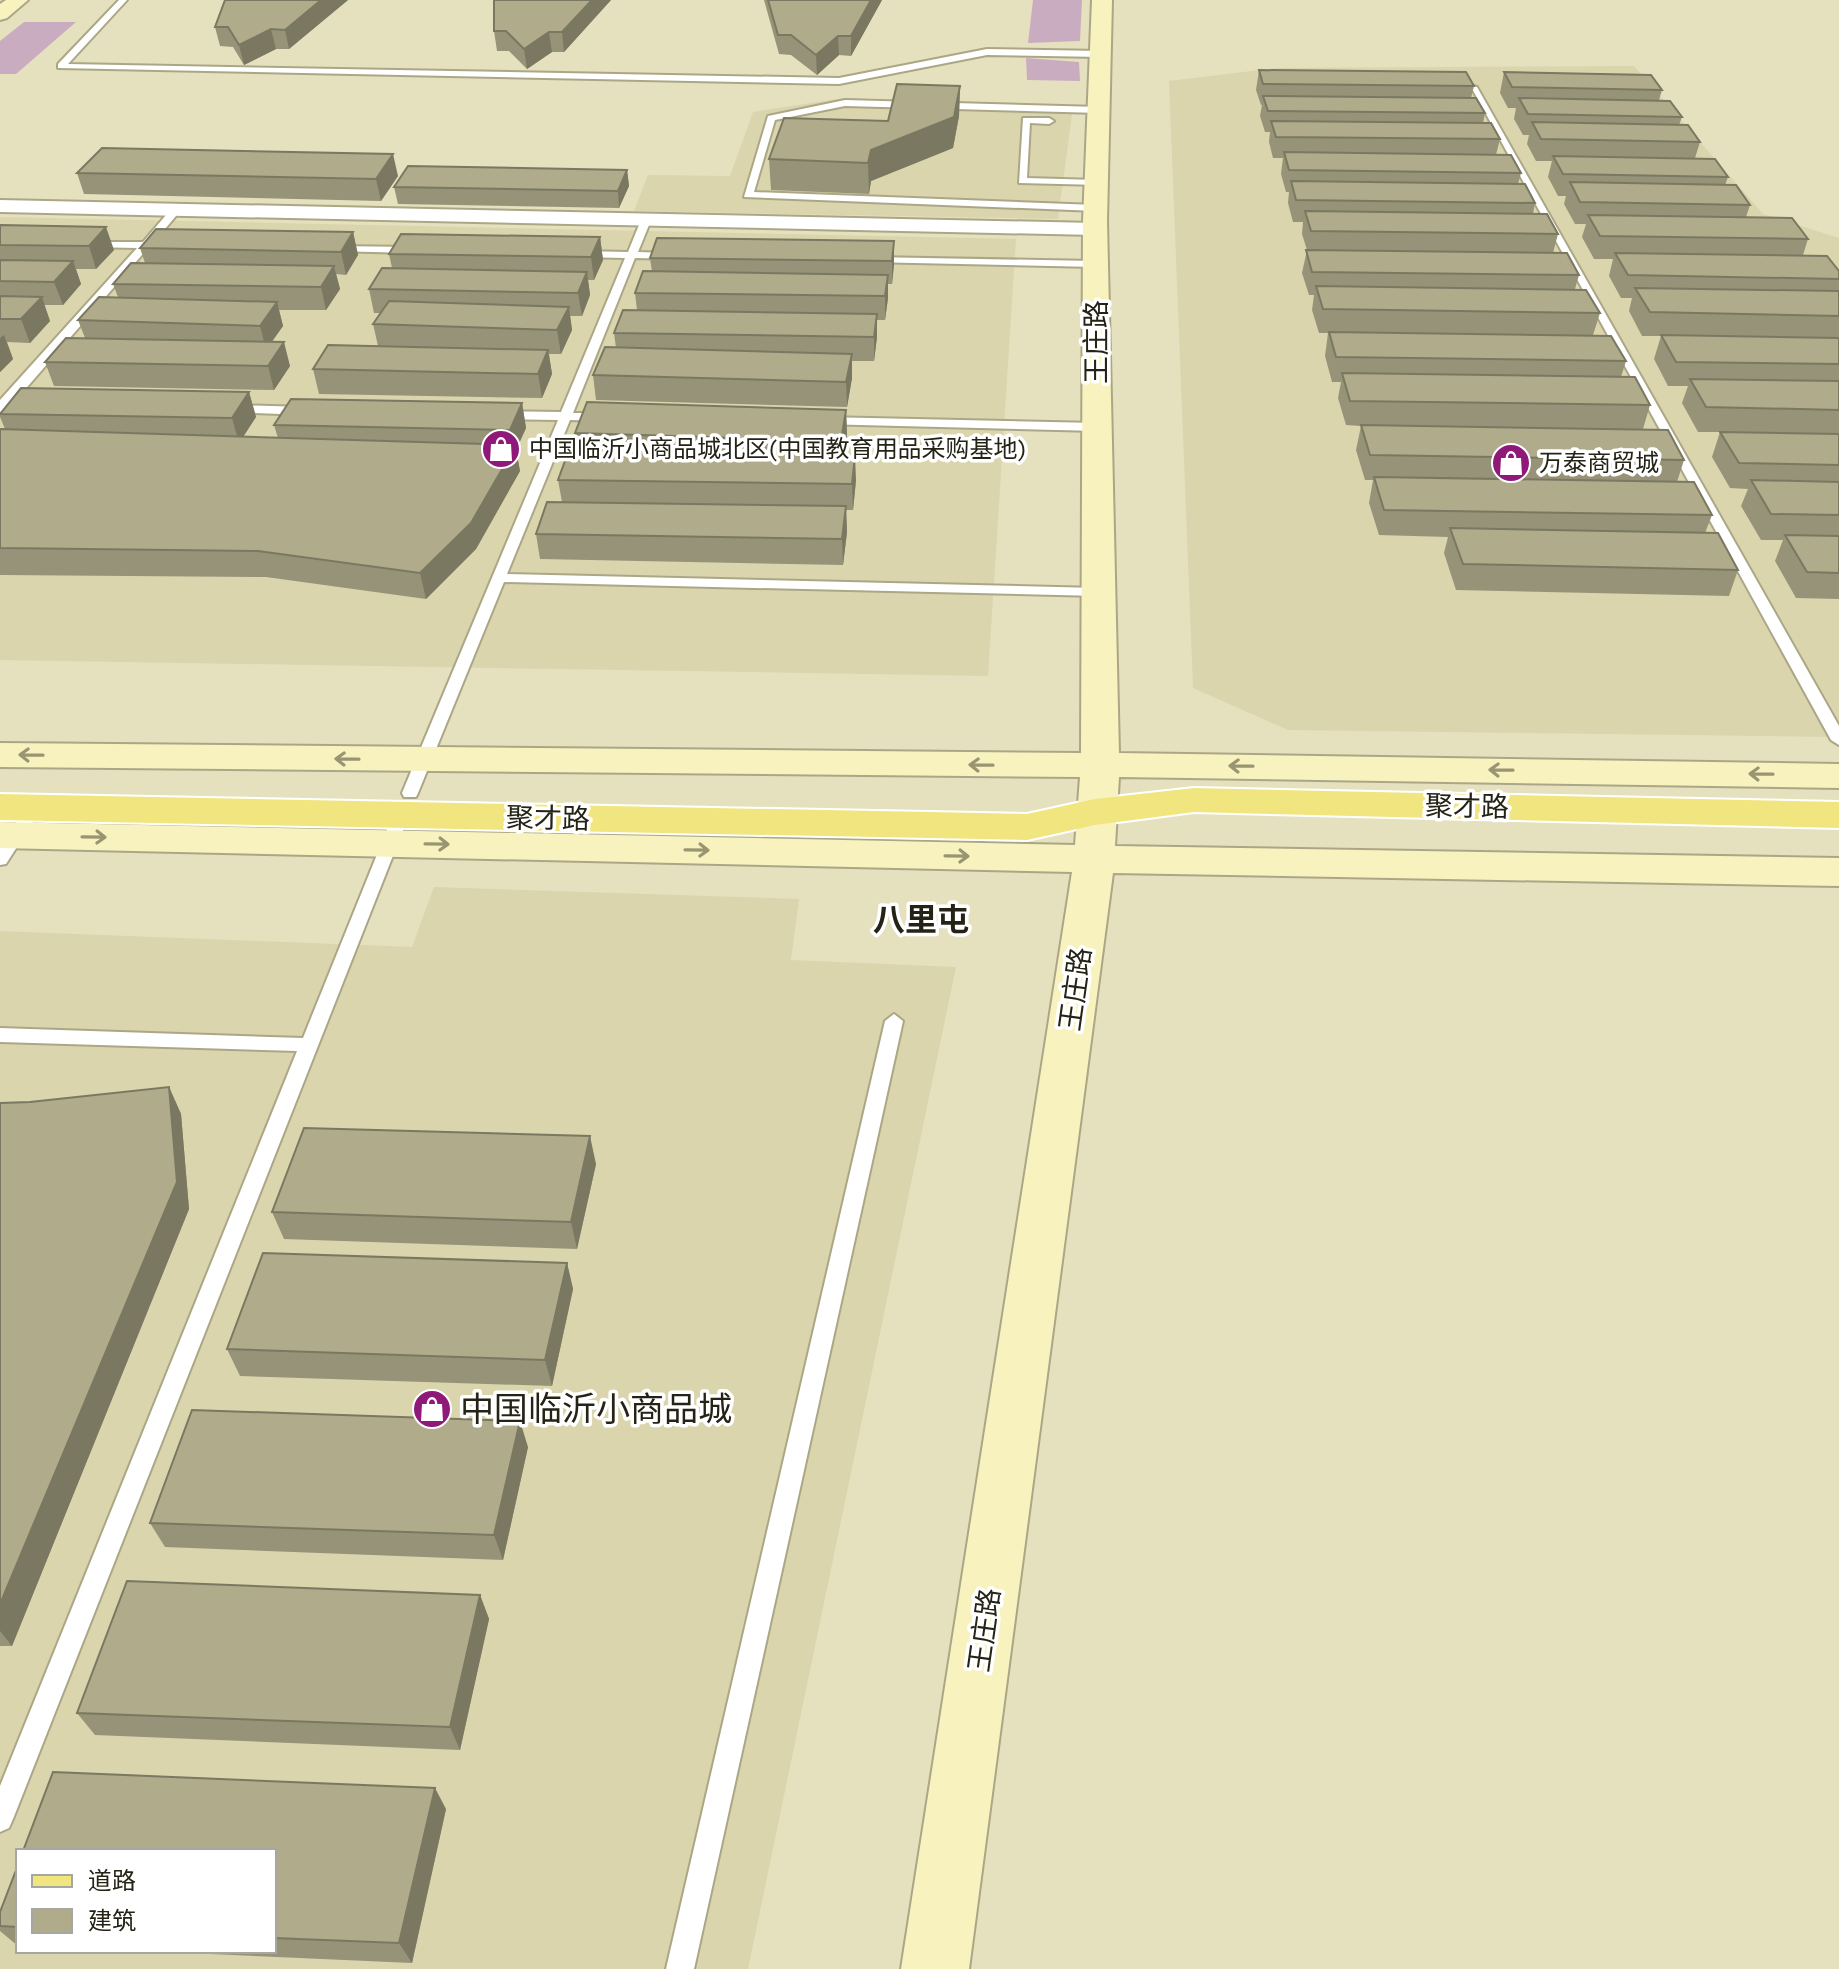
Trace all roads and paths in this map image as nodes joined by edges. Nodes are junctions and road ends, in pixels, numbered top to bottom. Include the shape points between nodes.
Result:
1 (18, 0) edge
2 (123, 0) edge
3 (1102, 0) edge
4 (0, 14) edge
5 (1102, 54) junction
6 (1473, 87) edge
7 (1095, 118) junction
8 (1056, 121) dead end
9 (0, 206) edge
10 (1096, 207) junction
11 (176, 210) junction
12 (646, 220) junction
13 (72, 244) edge
14 (145, 245) junction
15 (176, 246) edge
16 (318, 249) edge
17 (428, 251) edge
18 (570, 254) edge
19 (633, 255) junction
20 (680, 256) edge
21 (856, 259) edge
22 (1095, 264) junction
23 (51, 405) edge
24 (2, 406) edge
25 (223, 409) edge
26 (316, 411) edge
27 (488, 414) edge
28 (566, 416) junction
29 (613, 417) edge
30 (816, 421) edge
31 (1097, 427) junction
32 (499, 578) junction
33 (1098, 592) junction
34 (1839, 740) edge
35 (0, 755) edge
36 (1839, 776) edge
37 (0, 785) edge
38 (407, 803) junction
39 (1096, 812) junction
40 (1839, 815) edge
41 (10, 829) edge
42 (1839, 838) edge
43 (1839, 872) edge
44 (894, 1021) dead end
45 (0, 1035) edge
46 (309, 1045) junction
47 (0, 1819) edge
48 (680, 1969) edge
49 (935, 1969) edge

1 - 4 street
2 - 5 lane via 61,66 839,81 987,52
3 - 5 street, 王庄路
5 - 7 street, 王庄路
6 - 34 lane
7 - 10 street, 王庄路
7 - 10 lane via 845,103 771,118 748,195
8 - 10 lane via 1026,120 1022,181
9 - 11 street
10 - 12 street
10 - 22 street, 王庄路
11 - 12 street
11 - 14 lane
12 - 19 lane
13 - 14 lane
14 - 15 lane
14 - 24 lane
16 - 17 lane
18 - 19 lane
19 - 20 lane
19 - 28 lane
21 - 22 lane
22 - 31 street, 王庄路
23 - 24 lane
25 - 26 lane
27 - 28 lane
28 - 29 lane
28 - 32 lane
30 - 31 lane
31 - 33 street, 王庄路
32 - 33 lane
32 - 38 lane
33 - 39 street, 王庄路
38 -> 35 street
36 -> 39 street
37 - 38 main road, 聚才路
38 -> 39 street
39 -> 38 main road, 聚才路 via 1027,804
41 -> 38 street
38 - 46 lane
39 - 40 main road, 聚才路 via 1194,800
39 - 42 main road, 聚才路 via 1186,823
39 - 43 street
39 - 49 street, 王庄路
44 - 48 lane
45 - 46 lane
46 - 47 lane

